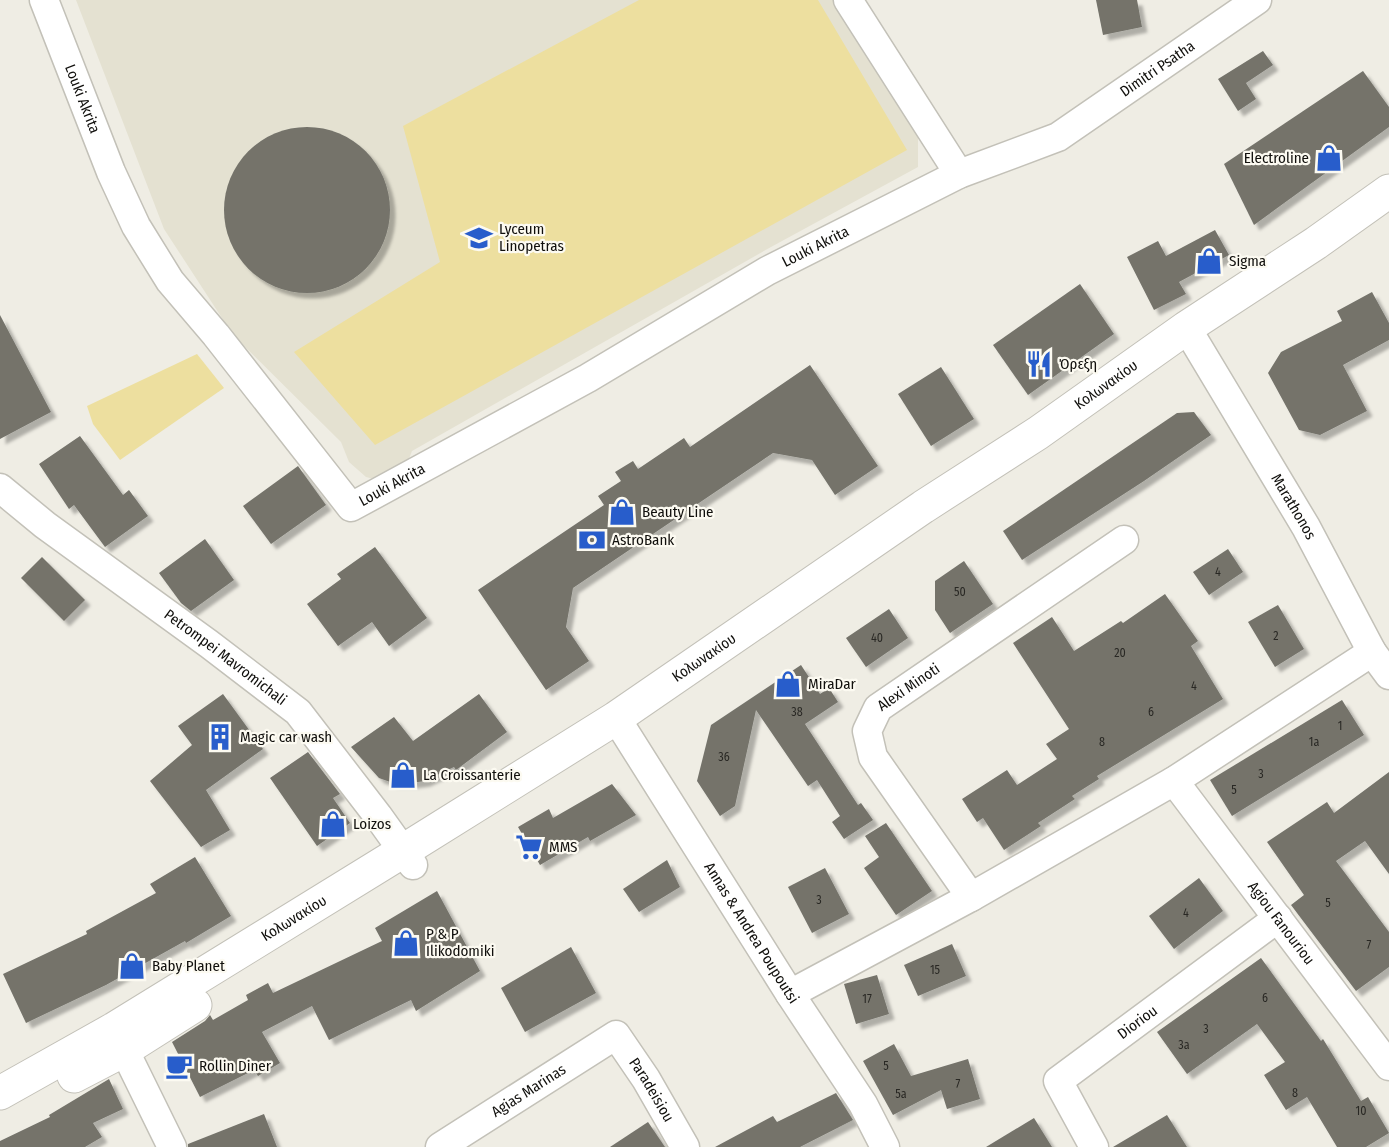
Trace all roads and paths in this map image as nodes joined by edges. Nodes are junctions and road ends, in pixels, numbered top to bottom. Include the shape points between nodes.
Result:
1 (44, 0) edge
2 (848, 0) edge
3 (1257, 0) edge
4 (958, 174) junction
5 (1389, 191) edge
6 (1389, 211) edge
7 (1195, 342) junction
8 (0, 488) edge
9 (1124, 540) dead end
10 (1372, 652) junction
11 (1389, 675) edge
12 (620, 724) junction
13 (1174, 781) junction
14 (408, 858) junction
15 (971, 897) junction
16 (1278, 918) junction
17 (790, 994) junction
18 (616, 1035) joint
19 (119, 1039) junction
20 (1389, 1066) edge
21 (0, 1093) edge
22 (0, 1113) edge
23 (172, 1147) edge
24 (440, 1147) edge
25 (685, 1147) edge
26 (885, 1147) edge
27 (1094, 1147) edge

1 - 4 street, Louki Akrita via 111,172 142,235 170,281 351,507 588,378 767,271
2 - 4 street
3 - 4 street, Dimitri Psatha via 1059,137
5 - 12 main road, Κολωνακίου via 1038,433 922,507
6 - 7 main road, Κολωνακίου
7 - 10 street, Marathonos via 1306,527
7 - 12 main road, Κολωνακίου via 940,518
8 - 14 street, Petrompei Mavromichali via 298,712
9 - 15 street, Alexi Minoti via 878,708 867,731 873,758
10 - 11 street, Marathonos
10 - 13 street
12 - 14 main road, Κολωνακίου
12 - 17 street, Annas & Andrea Poupoutsi
13 - 15 street
13 - 16 street, Agiou Fanouriou
14 - 19 main road, Κολωνακίου
15 - 17 street
16 - 20 street, Agiou Fanouriou
16 - 27 street, Dioriou via 1058,1081
17 - 26 street, Annas & Andrea Poupoutsi via 863,1104
18 - 24 street, Agias Marinas
18 - 25 street, Paradeisiou
19 - 21 main road, Κολωνακίου
19 - 22 main road, Κολωνακίου
19 - 23 street

